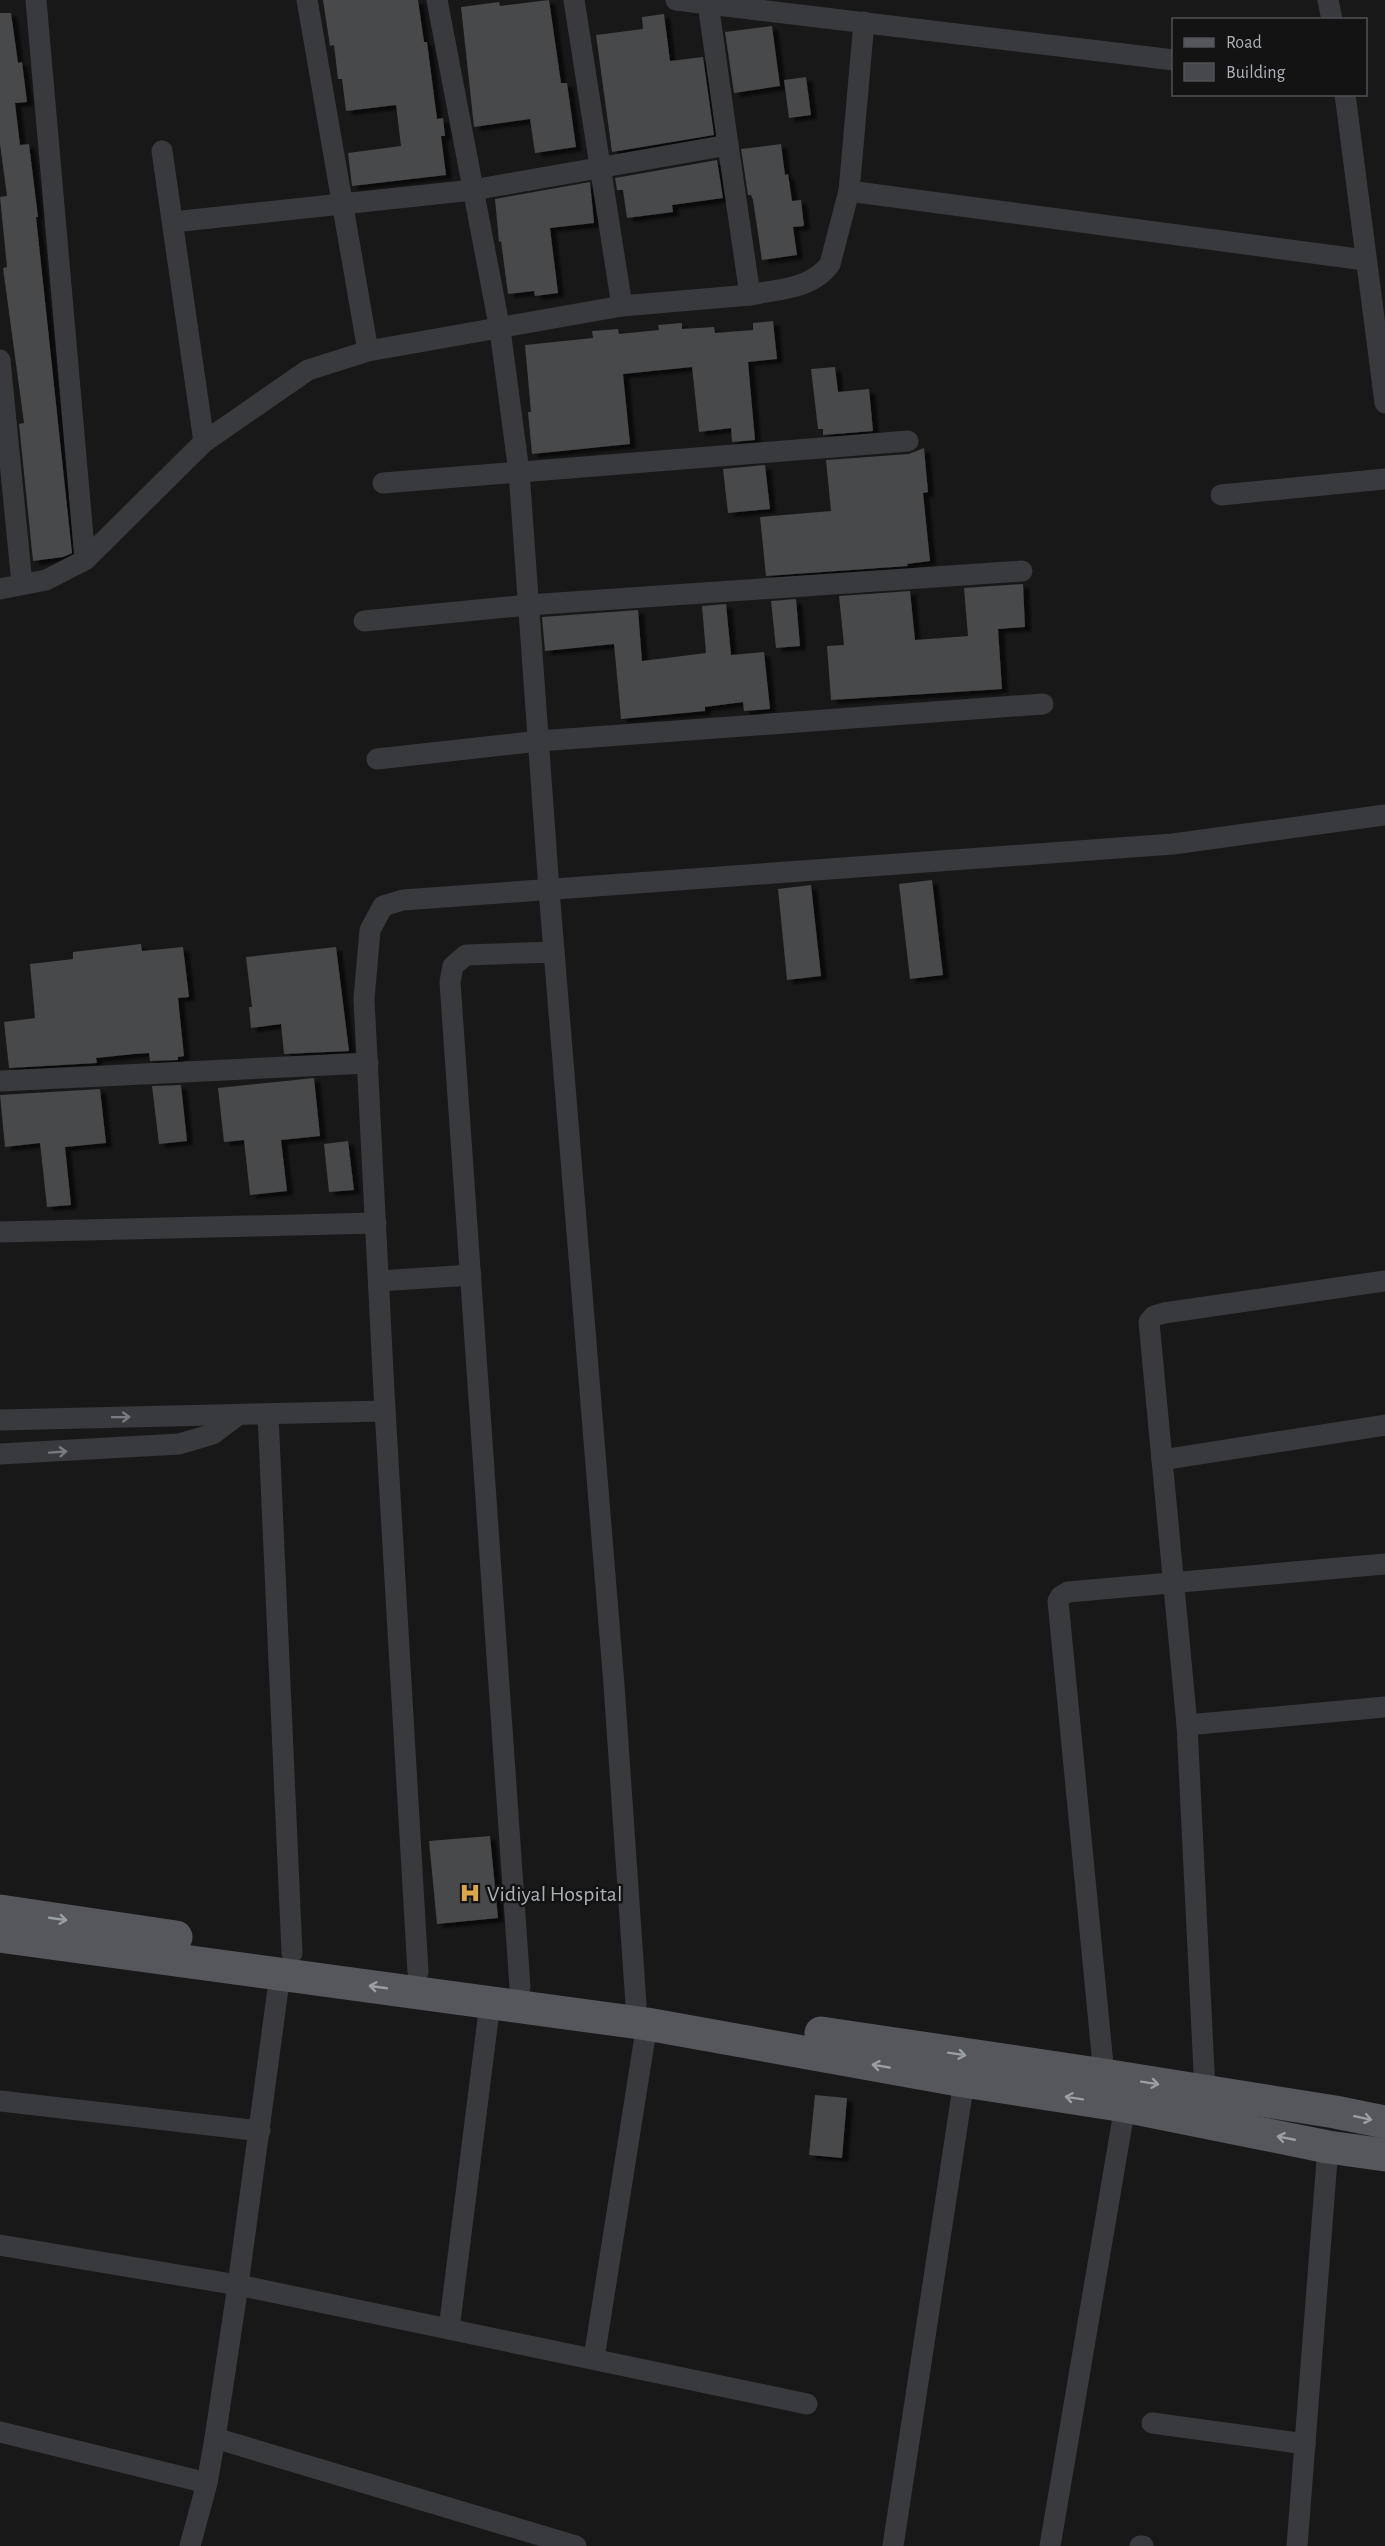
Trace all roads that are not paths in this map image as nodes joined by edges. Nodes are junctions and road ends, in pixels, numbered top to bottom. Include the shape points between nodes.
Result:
1 (36, 0) edge
2 (307, 0) edge
3 (437, 0) edge
4 (574, 0) edge
5 (676, 0) edge
6 (1328, 0) edge
7 (708, 3) junction
8 (1332, 18) edge
9 (864, 22) junction
10 (1172, 60) edge
11 (1345, 96) edge
12 (728, 145) junction
13 (162, 151) dead end
14 (601, 167) junction
15 (473, 190) junction
16 (849, 191) junction
17 (343, 205) junction
18 (172, 222) junction
19 (1365, 260) junction
20 (750, 295) junction
21 (622, 306) junction
22 (500, 330) junction
23 (368, 351) junction
24 (0, 360) edge
25 (1385, 403) edge
26 (908, 441) dead end
27 (204, 442) junction
28 (519, 472) junction
29 (1385, 479) edge
30 (383, 483) dead end
31 (1221, 495) dead end
32 (85, 560) junction
33 (1022, 571) dead end
34 (22, 584) junction
35 (0, 589) edge
36 (528, 605) junction
37 (364, 621) dead end
38 (1043, 704) dead end
39 (539, 741) junction
40 (377, 759) dead end
41 (1385, 815) edge
42 (549, 890) junction
43 (554, 952) junction
44 (368, 1063) junction
45 (0, 1081) edge
46 (376, 1223) junction
47 (0, 1232) edge
48 (471, 1275) junction
49 (379, 1281) junction
50 (1385, 1281) edge
51 (386, 1410) junction
52 (238, 1414) junction
53 (268, 1414) junction
54 (0, 1420) edge
55 (1385, 1425) edge
56 (0, 1454) edge
57 (1162, 1460) junction
58 (1385, 1564) edge
59 (1174, 1584) junction
60 (1385, 1707) edge
61 (1187, 1725) junction
62 (0, 1911) edge
63 (0, 1936) edge
64 (286, 1964) junction
65 (418, 1972) junction
66 (520, 1987) junction
67 (490, 2003) junction
68 (641, 2014) junction
69 (1104, 2075) junction
70 (964, 2081) junction
71 (1205, 2092) junction
72 (0, 2101) edge
73 (1125, 2106) junction
74 (1385, 2122) edge
75 (260, 2131) junction
76 (1328, 2147) junction
77 (1385, 2156) edge
78 (0, 2245) edge
79 (238, 2285) junction
80 (449, 2329) junction
81 (594, 2358) junction
82 (807, 2404) dead end
83 (1152, 2423) dead end
84 (0, 2432) edge
85 (215, 2438) junction
86 (1305, 2444) junction
87 (207, 2483) junction
88 (190, 2546) edge
89 (576, 2546) edge
90 (893, 2546) edge
91 (1050, 2546) edge
92 (1297, 2546) edge

1 - 32 street
2 - 17 street
3 - 15 street
4 - 14 street
5 - 7 street
6 - 8 street
7 - 9 street
7 - 12 street
9 - 10 street
9 - 16 street
11 - 19 street
12 - 14 street
12 - 20 street
13 - 18 street
14 - 15 street
14 - 21 street
15 - 17 street
15 - 22 street
16 - 19 street
16 - 20 street via 830,264 823,274 812,282
17 - 18 street
17 - 23 street
18 - 27 street
19 - 25 street
20 - 21 street
21 - 22 street
22 - 23 street
22 - 28 street
23 - 27 street via 308,370
24 - 34 street
26 - 28 street
27 - 32 street
28 - 30 street
28 - 36 street
29 - 31 street
32 - 34 street via 46,580
33 - 36 street
34 - 35 street
36 - 37 street
36 - 39 street
38 - 39 street
39 - 40 street
39 - 42 street
41 - 42 street via 1173,844
42 - 43 street
42 - 44 street via 403,900 383,906 370,930 364,999
43 - 48 street via 466,956 453,966 450,982
43 - 68 street
44 - 45 street
44 - 46 street
46 - 47 street
46 - 49 street
48 - 49 street
48 - 66 street
49 - 51 street
50 - 57 street via 1154,1316 1149,1322
51 - 53 street
51 - 65 street
52 - 53 street
54 -> 52 street
56 -> 52 street via 178,1444 213,1434
53 - 64 street
55 - 57 street
57 - 59 street
58 - 59 street
59 - 61 street
59 - 69 street via 1068,1592 1058,1601
60 - 61 street
61 - 71 street
62 -> 64 main road
63 - 64 main road
64 - 65 main road
67 -> 64 main road
64 - 75 street
65 - 66 main road
66 - 68 main road
67 - 68 main road
67 - 80 street
68 -> 69 main road
70 -> 68 main road
68 - 81 street
69 -> 71 main road
73 -> 70 main road
70 - 90 street
71 -> 74 main road
72 - 75 street
76 -> 73 main road
73 - 91 street
75 - 79 street
76 - 77 main road
76 - 86 street
78 - 79 street
79 - 80 street
79 - 85 street
80 - 81 street
81 - 82 street
83 - 86 street
84 - 87 street
85 - 87 street
85 - 89 street
86 - 92 street
87 - 88 street

